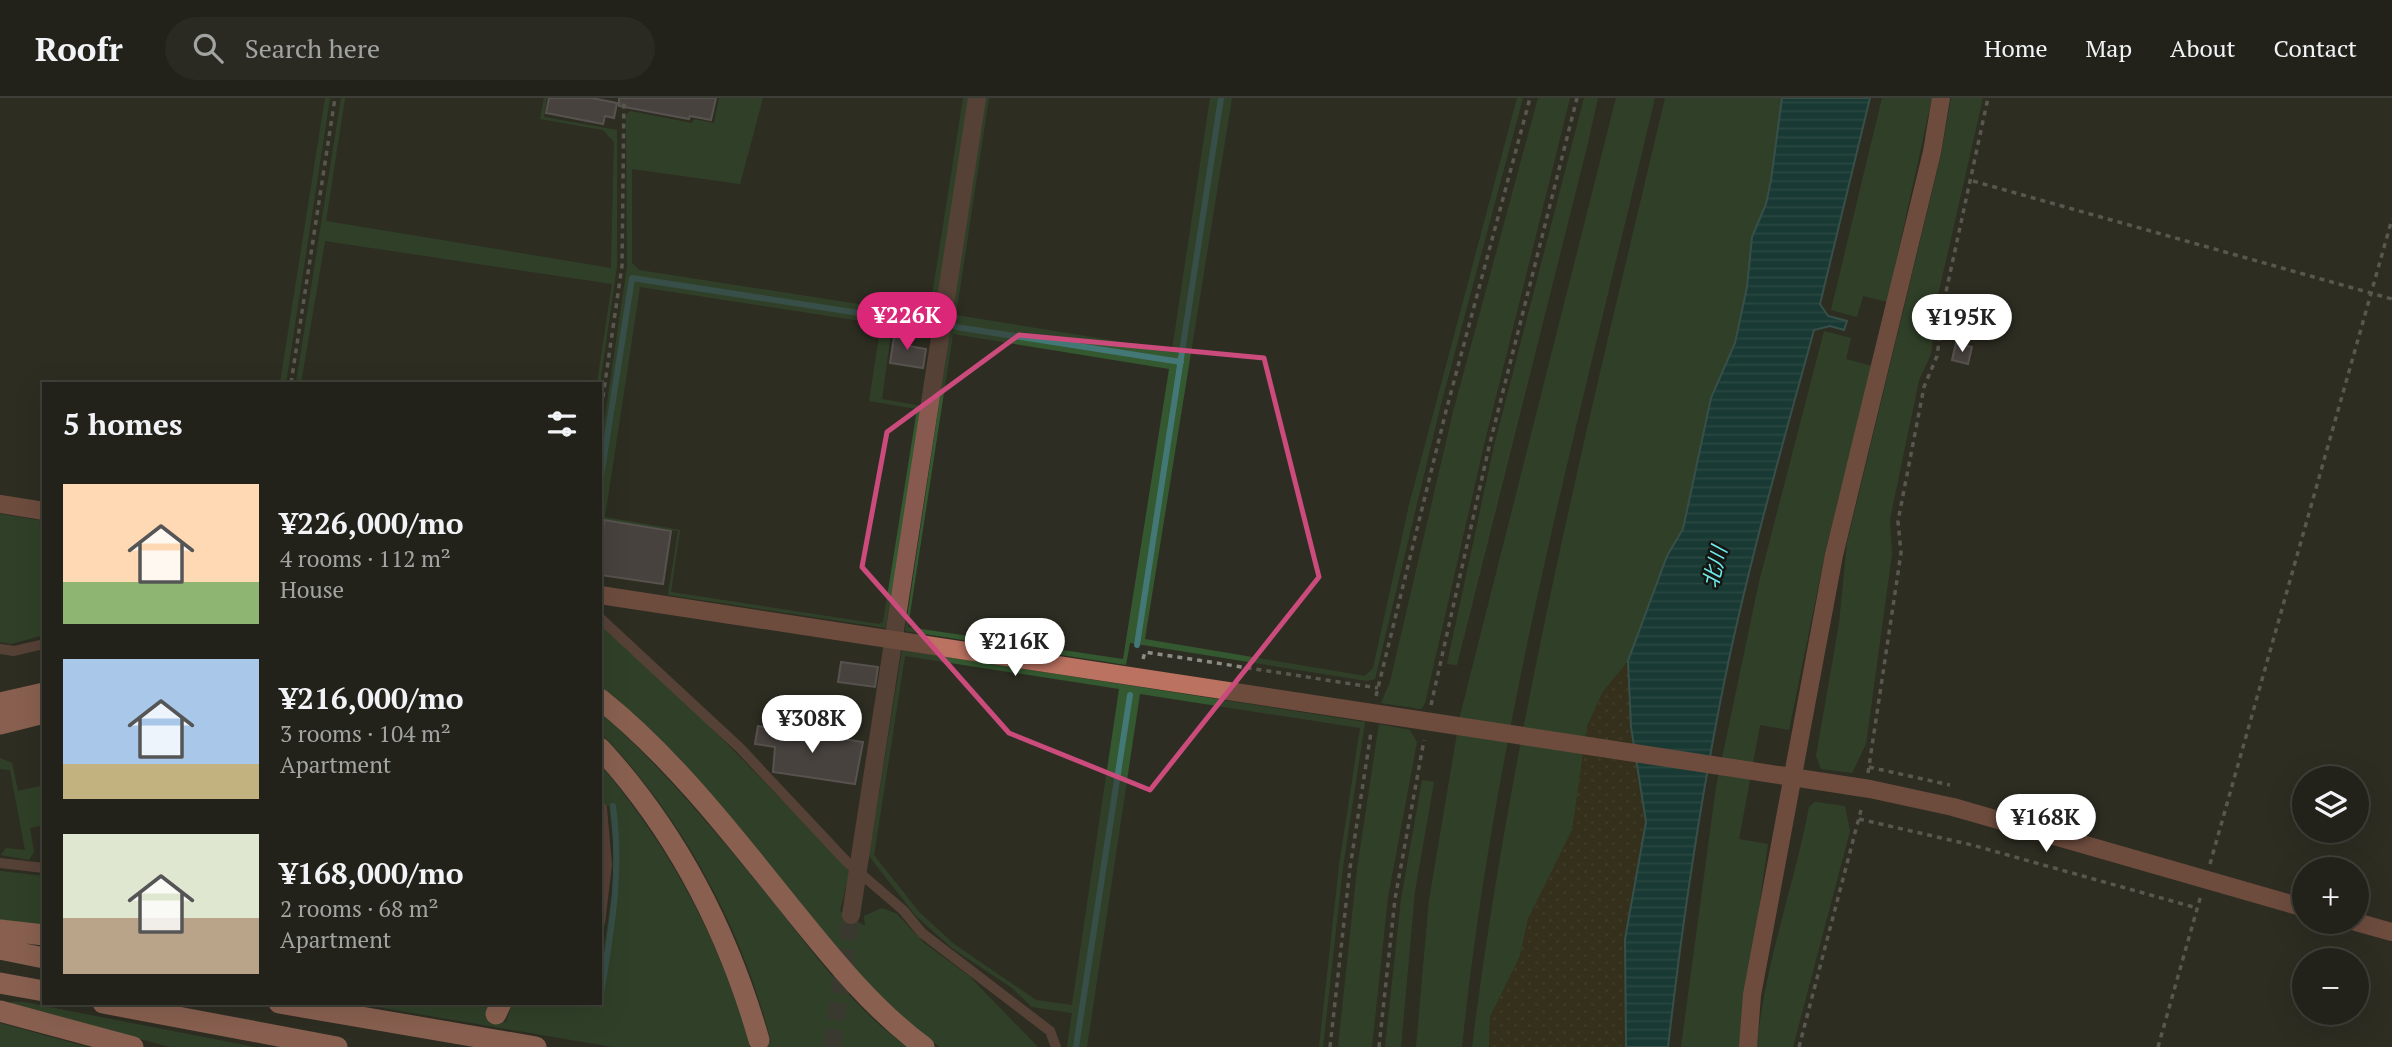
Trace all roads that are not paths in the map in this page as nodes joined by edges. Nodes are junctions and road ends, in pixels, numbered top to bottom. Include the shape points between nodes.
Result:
1 (978, 98) edge
2 (1941, 98) edge
3 (0, 504) edge
4 (42, 511) edge
5 (602, 595) edge
6 (602, 620) edge
7 (893, 640) junction
8 (42, 645) edge
9 (0, 649) edge
10 (42, 693) edge
11 (602, 701) edge
12 (0, 703) edge
13 (42, 713) edge
14 (0, 724) edge
15 (602, 750) edge
16 (1793, 777) junction
17 (602, 818) edge
18 (0, 863) edge
19 (42, 868) edge
20 (859, 870) junction
21 (2292, 904) edge
22 (602, 906) edge
23 (851, 915) tunnel mouth
24 (2369, 926) edge
25 (0, 930) edge
26 (2392, 932) edge
27 (42, 935) edge
28 (0, 949) edge
29 (42, 958) edge
30 (0, 983) edge
31 (42, 991) edge
32 (114, 1005) edge
33 (291, 1005) edge
34 (0, 1012) edge
35 (759, 1040) dead end
36 (132, 1047) edge
37 (337, 1047) edge
38 (536, 1047) edge
39 (924, 1047) edge
40 (1056, 1047) edge
41 (1748, 1047) edge

1 - 7 street
2 - 16 street via 1932,152 1834,555
3 - 4 street
5 - 7 street
6 - 20 lane via 740,748
7 - 16 street
7 - 20 street
8 - 9 lane via 14,652
10 - 12 highway
11 - 39 highway via 683,781 852,982
13 - 14 highway
15 - 35 highway via 651,810 689,869 722,934
16 - 21 street via 1953,807
16 - 41 street via 1752,995
17 - 22 lane via 607,865
18 - 19 lane
20 - 23 street
20 - 40 lane via 922,933 1050,1031
24 - 26 street
25 - 27 highway
28 - 29 highway
30 - 31 highway
32 - 37 highway
33 - 38 highway
34 - 36 highway

